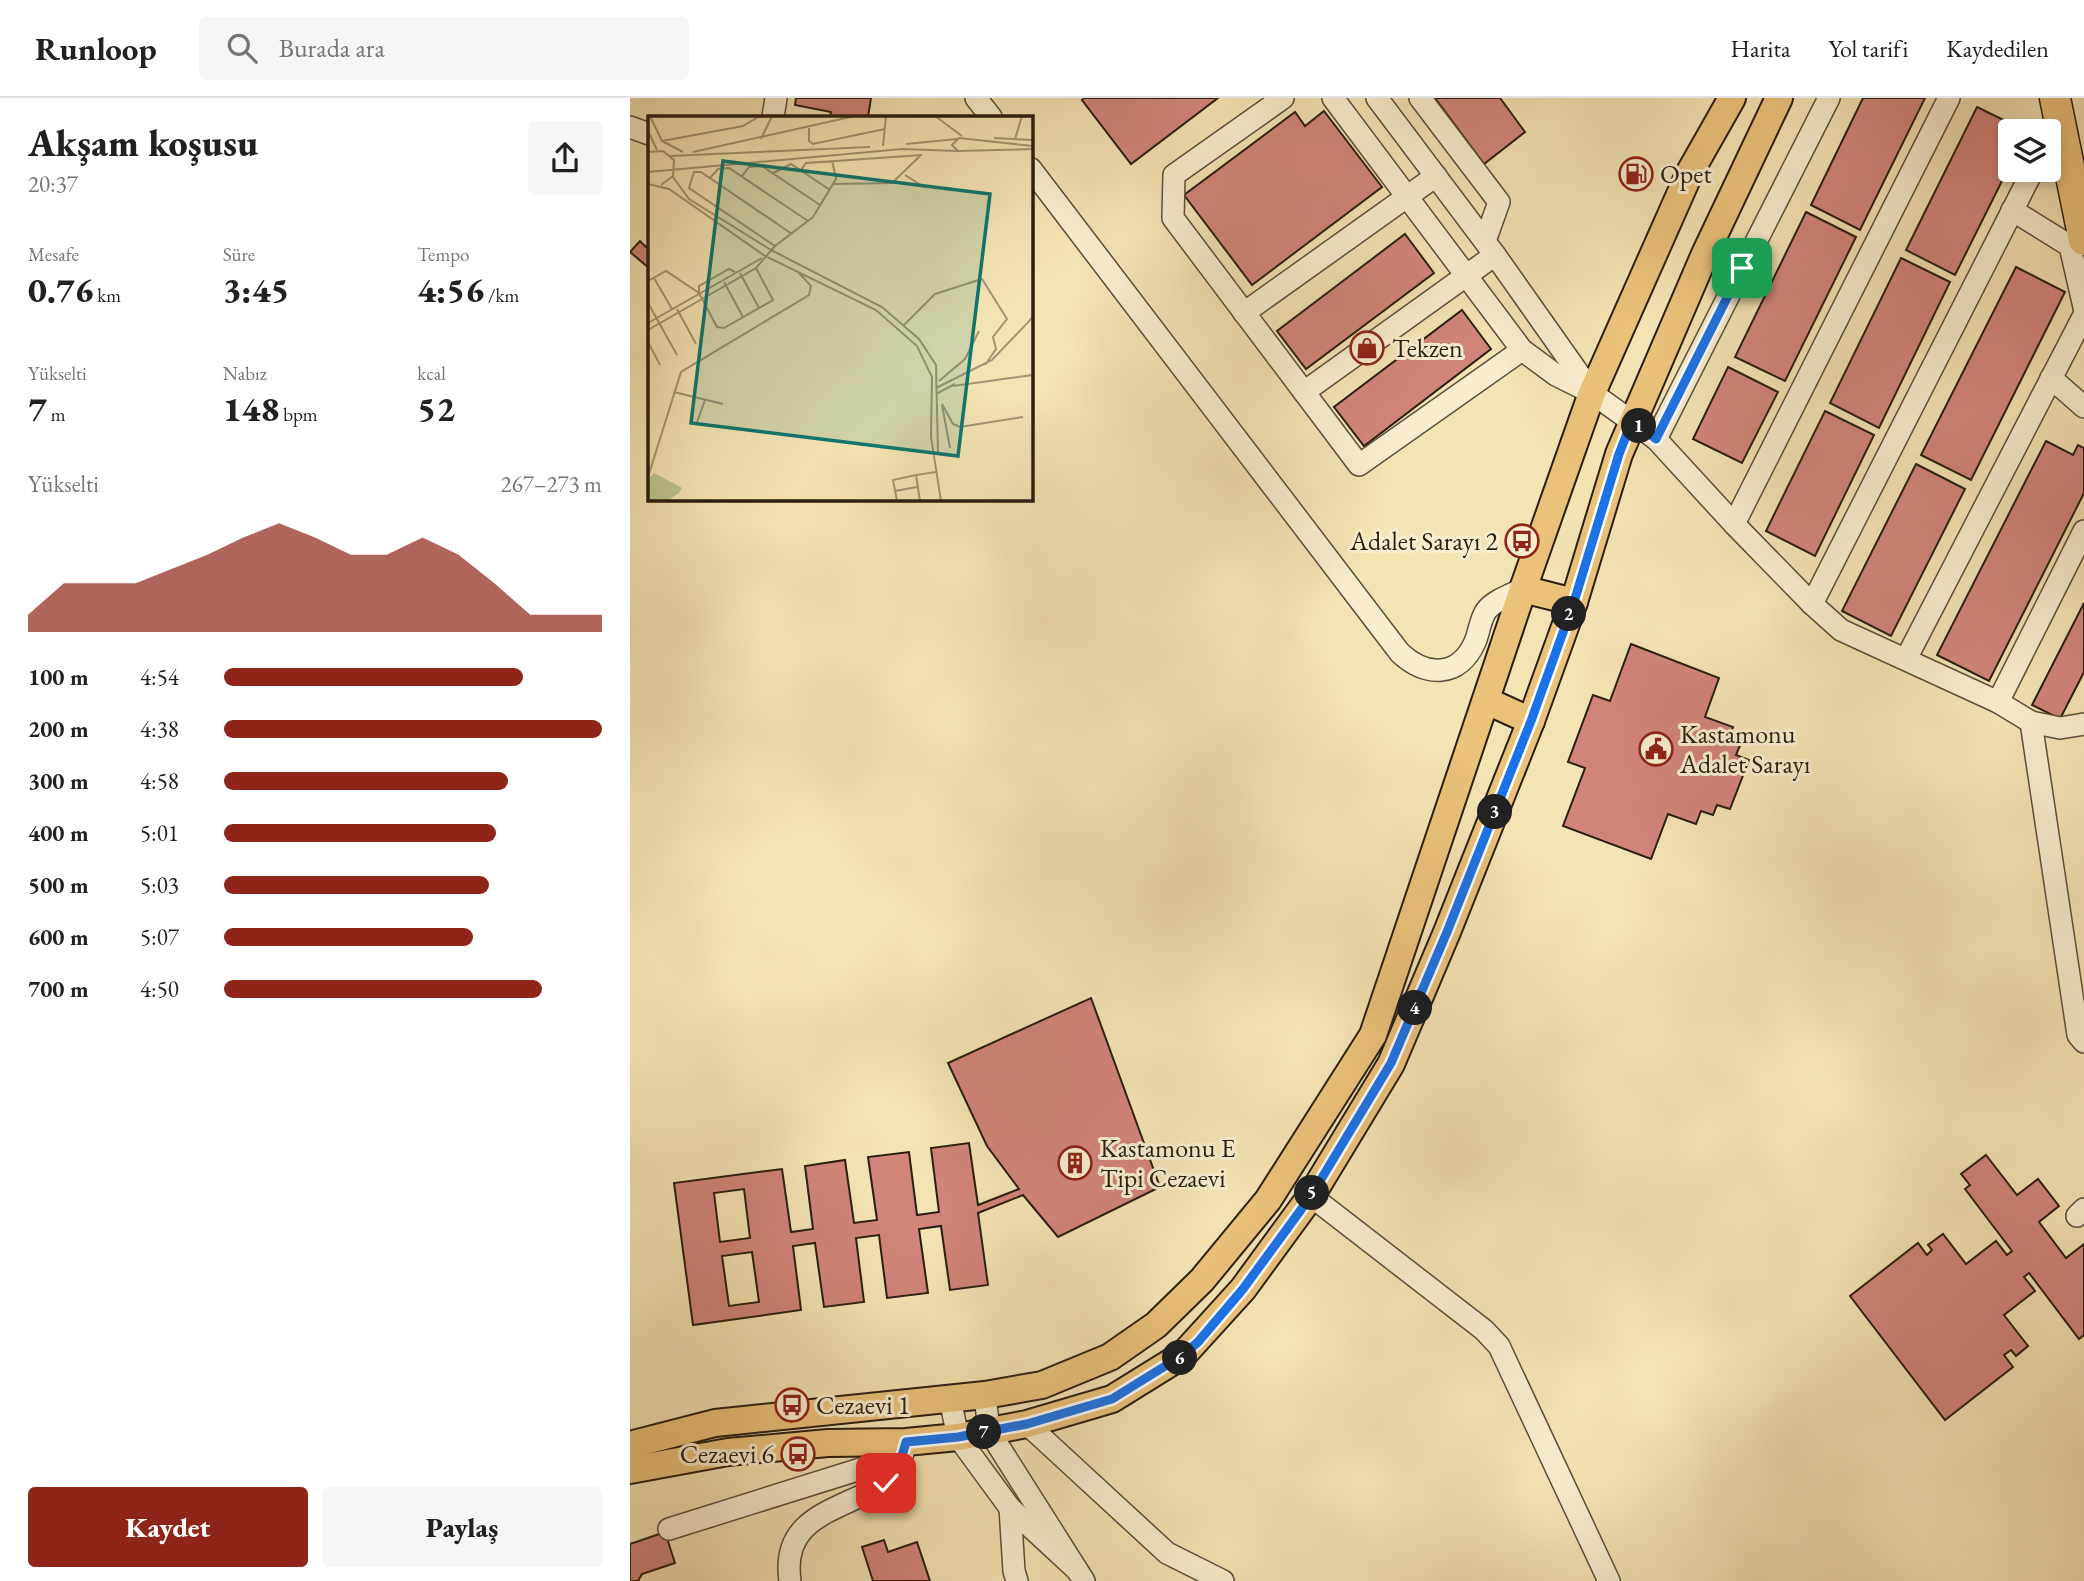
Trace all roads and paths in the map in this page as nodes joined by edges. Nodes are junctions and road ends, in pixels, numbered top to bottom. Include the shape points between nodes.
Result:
1 (776, 98) edge
2 (976, 98) edge
3 (1283, 98) edge
4 (1333, 98) edge
5 (1377, 98) edge
6 (1420, 98) edge
7 (1732, 98) edge
8 (1779, 98) edge
9 (1829, 98) edge
10 (1949, 98) edge
11 (2042, 98) edge
12 (2055, 98) edge
13 (2072, 98) edge
14 (774, 116) edge
15 (990, 116) edge
16 (2046, 119) edge
17 (630, 127) edge
18 (1442, 127) junction
19 (648, 134) edge
20 (1415, 148) junction
21 (2084, 162) edge
22 (1471, 165) junction
23 (1032, 170) edge
24 (1439, 181) junction
25 (2027, 182) edge
26 (1407, 197) junction
27 (2012, 210) junction
28 (2084, 240) edge
29 (1490, 248) junction
30 (1467, 276) junction
31 (2084, 307) edge
32 (1244, 313) junction
33 (2084, 315) edge
34 (1522, 349) junction
35 (2051, 378) junction
36 (1304, 392) junction
37 (1592, 393) junction
38 (2084, 407) edge
39 (1632, 421) junction
40 (1656, 439) junction
41 (1734, 524) junction
42 (2084, 531) edge
43 (1523, 589) junction
44 (1574, 602) junction
45 (1812, 604) junction
46 (1906, 659) junction
47 (1487, 701) junction
48 (1998, 702) junction
49 (1531, 721) junction
50 (2031, 722) junction
51 (2084, 724) edge
52 (2084, 1042) edge
53 (1311, 1196) junction
54 (985, 1395) junction
55 (950, 1399) junction
56 (1027, 1424) junction
57 (989, 1431) junction
58 (958, 1437) junction
59 (630, 1445) edge
60 (904, 1449) junction
61 (630, 1470) edge
62 (1010, 1508) junction
63 (669, 1529) dead end
64 (1080, 1575) edge
65 (790, 1581) edge
66 (1017, 1581) edge
67 (1223, 1581) edge
68 (1609, 1581) edge

1 - 14 street
2 - 15 street
3 - 32 street via 1174,175 1173,218
4 - 26 street
5 - 20 street
6 - 18 street
7 - 37 main road via 1690,172
8 - 39 main road
9 - 40 street
10 - 41 street
11 - 16 street
12 - 28 highway
13 - 21 highway
17 - 19 street
18 - 20 street
18 - 22 street
20 - 24 street
22 - 24 street
22 - 29 street via 1499,202
23 - 43 street via 1409,661 1442,671 1462,662 1486,612
24 - 26 street
24 - 29 street
25 - 27 street
26 - 30 street
26 - 32 street
27 - 31 street via 2070,246
27 - 45 street
29 - 30 street
29 - 37 street
30 - 34 street
30 - 36 street
32 - 36 street
33 - 35 street
34 - 36 street via 1359,465
34 - 37 street
35 - 38 street
35 - 46 street
37 - 39 street
37 - 43 main road
39 - 40 street
39 - 44 main road
40 - 41 street
41 - 45 street
42 - 48 street
43 - 44 main road
43 - 47 main road
44 - 49 main road
45 - 46 street via 1841,630
46 - 48 street
47 - 49 main road
47 - 54 main road via 1373,1034 1268,1199 1202,1280 1156,1325 1110,1357 1042,1385
48 - 50 street
49 - 53 main road via 1391,1063
50 - 51 street via 2060,728
50 - 52 street via 2078,1035
53 - 56 main road via 1243,1289 1183,1355 1112,1399
53 - 68 street via 1499,1346
54 - 55 main road
54 - 57 street
55 - 58 street
55 - 59 main road via 715,1423
56 - 57 main road
56 - 67 street via 1167,1553
57 - 58 main road
57 - 64 street
58 - 60 main road
58 - 62 street
60 - 61 main road via 828,1443 728,1452
60 - 63 street
60 - 65 street via 886,1483 817,1516 800,1530 791,1550
62 - 64 street
62 - 66 street

